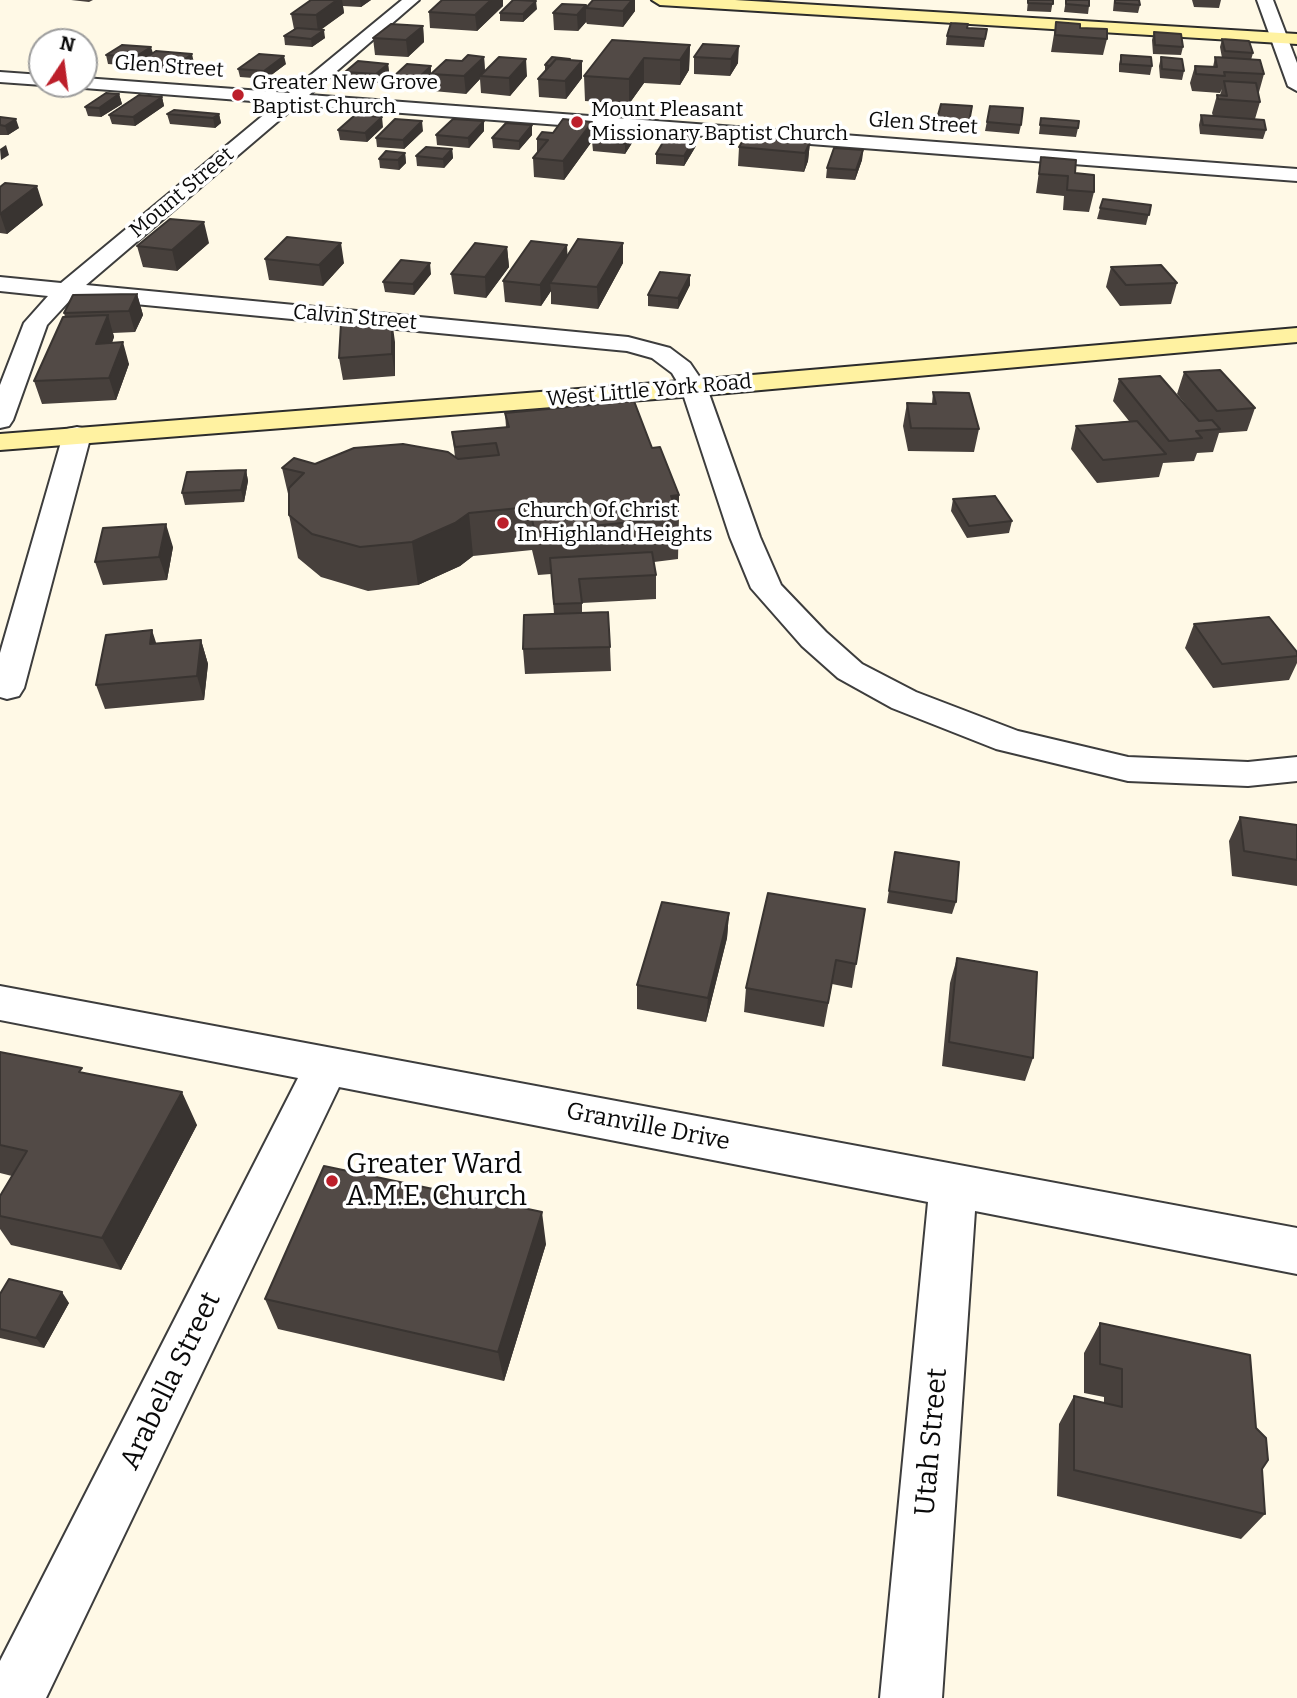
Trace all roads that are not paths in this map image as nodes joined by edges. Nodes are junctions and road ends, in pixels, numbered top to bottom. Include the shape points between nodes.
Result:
1 (411, 0) edge
2 (660, 0) edge
3 (1265, 0) edge
4 (1279, 38) junction
5 (1297, 39) edge
6 (0, 77) edge
7 (28, 79) edge
8 (98, 84) edge
9 (1297, 86) edge
10 (294, 99) junction
11 (1297, 175) edge
12 (0, 284) edge
13 (66, 290) junction
14 (1297, 335) edge
15 (694, 388) junction
16 (0, 420) edge
17 (77, 435) junction
18 (0, 442) edge
19 (7, 688) dead end
20 (1297, 769) edge
21 (0, 1003) edge
22 (328, 1065) junction
23 (953, 1186) junction
24 (1297, 1251) edge
25 (15, 1698) edge
26 (911, 1698) edge

1 - 10 street, Mount Street
2 - 4 street
3 - 4 street
4 - 5 street
4 - 9 street
6 - 7 street
8 - 10 street, Glen Street
10 - 11 street, Glen Street
10 - 13 street, Mount Street
12 - 13 street, Calvin Street
13 - 15 street, Calvin Street via 628,344 661,354 681,368
13 - 16 street, Mount Street via 36,323
14 - 15 street, West Little York Road
15 - 17 street, West Little York Road
15 - 20 street via 767,587 850,671 904,700 1009,741 1128,769 1248,774
17 - 18 street, West Little York Road
17 - 19 street
21 - 22 street, Granville Drive
22 - 23 street, Granville Drive
22 - 25 street, Arabella Street
23 - 24 street, Granville Drive
23 - 26 street, Utah Street

